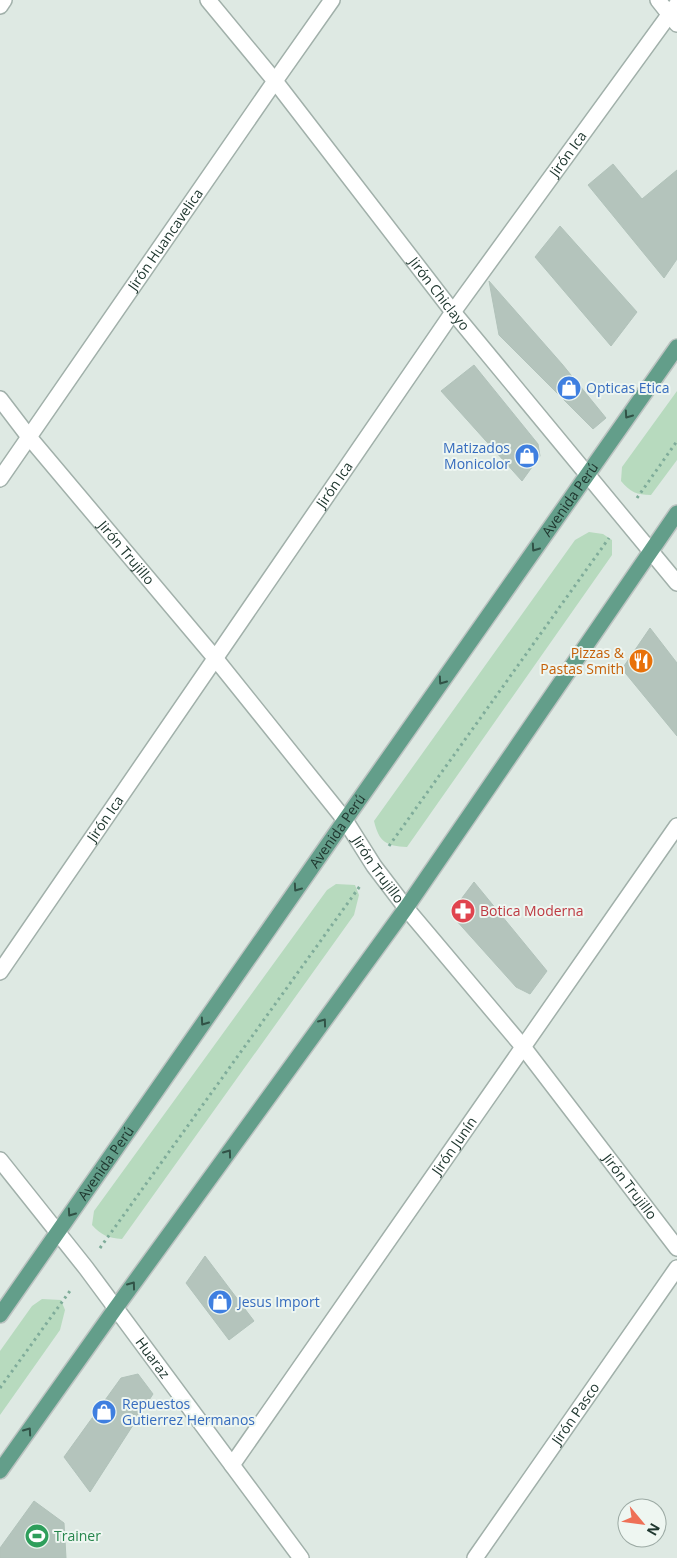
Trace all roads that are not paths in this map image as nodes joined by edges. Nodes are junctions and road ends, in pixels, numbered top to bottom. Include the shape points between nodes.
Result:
1 (4, 0) edge
2 (208, 0) edge
3 (332, 0) edge
4 (658, 0) edge
5 (0, 6) edge
6 (674, 14) edge
7 (275, 80) junction
8 (453, 312) junction
9 (677, 347) edge
10 (0, 399) edge
11 (29, 437) junction
12 (586, 474) junction
13 (0, 479) edge
14 (677, 513) edge
15 (651, 551) junction
16 (677, 583) edge
17 (215, 658) junction
18 (345, 820) junction
19 (677, 826) edge
20 (406, 908) junction
21 (0, 972) edge
22 (524, 1048) junction
23 (0, 1160) edge
24 (58, 1231) junction
25 (677, 1248) edge
26 (677, 1268) edge
27 (115, 1309) junction
28 (0, 1316) edge
29 (232, 1465) junction
30 (0, 1471) edge
31 (301, 1558) edge
32 (475, 1558) edge

1 - 5 street
2 - 7 street, Jirón Chiclayo
3 - 7 street, Jirón Huancavelica
4 - 6 street
6 - 8 street, Jirón Ica
7 - 8 street, Jirón Chiclayo
7 - 11 street, Jirón Huancavelica
8 - 12 street, Jirón Chiclayo
8 - 17 street, Jirón Ica
9 -> 12 main road, Avenida Perú
10 - 11 street, Jirón Trujillo
11 - 13 street, Jirón Huancavelica
11 - 17 street, Jirón Trujillo
12 - 15 street, Jirón Chiclayo
12 -> 18 main road, Avenida Perú
14 - 15 main road
15 - 16 street, Jirón Chiclayo
15 - 20 main road
17 - 18 street, Jirón Trujillo
17 - 21 street, Jirón Ica
18 - 20 street, Jirón Trujillo
18 -> 24 main road, Avenida Perú
19 - 22 street, Jirón Junín
20 - 22 street, Jirón Trujillo
27 -> 20 main road
22 - 25 street, Jirón Trujillo
22 - 29 street, Jirón Junín
23 - 24 street, Huaraz
24 - 27 street, Huaraz
24 - 28 main road, Avenida Perú
26 - 32 street, Jirón Pasco
27 - 29 street, Huaraz
30 -> 27 main road
29 - 31 street, Huaraz

